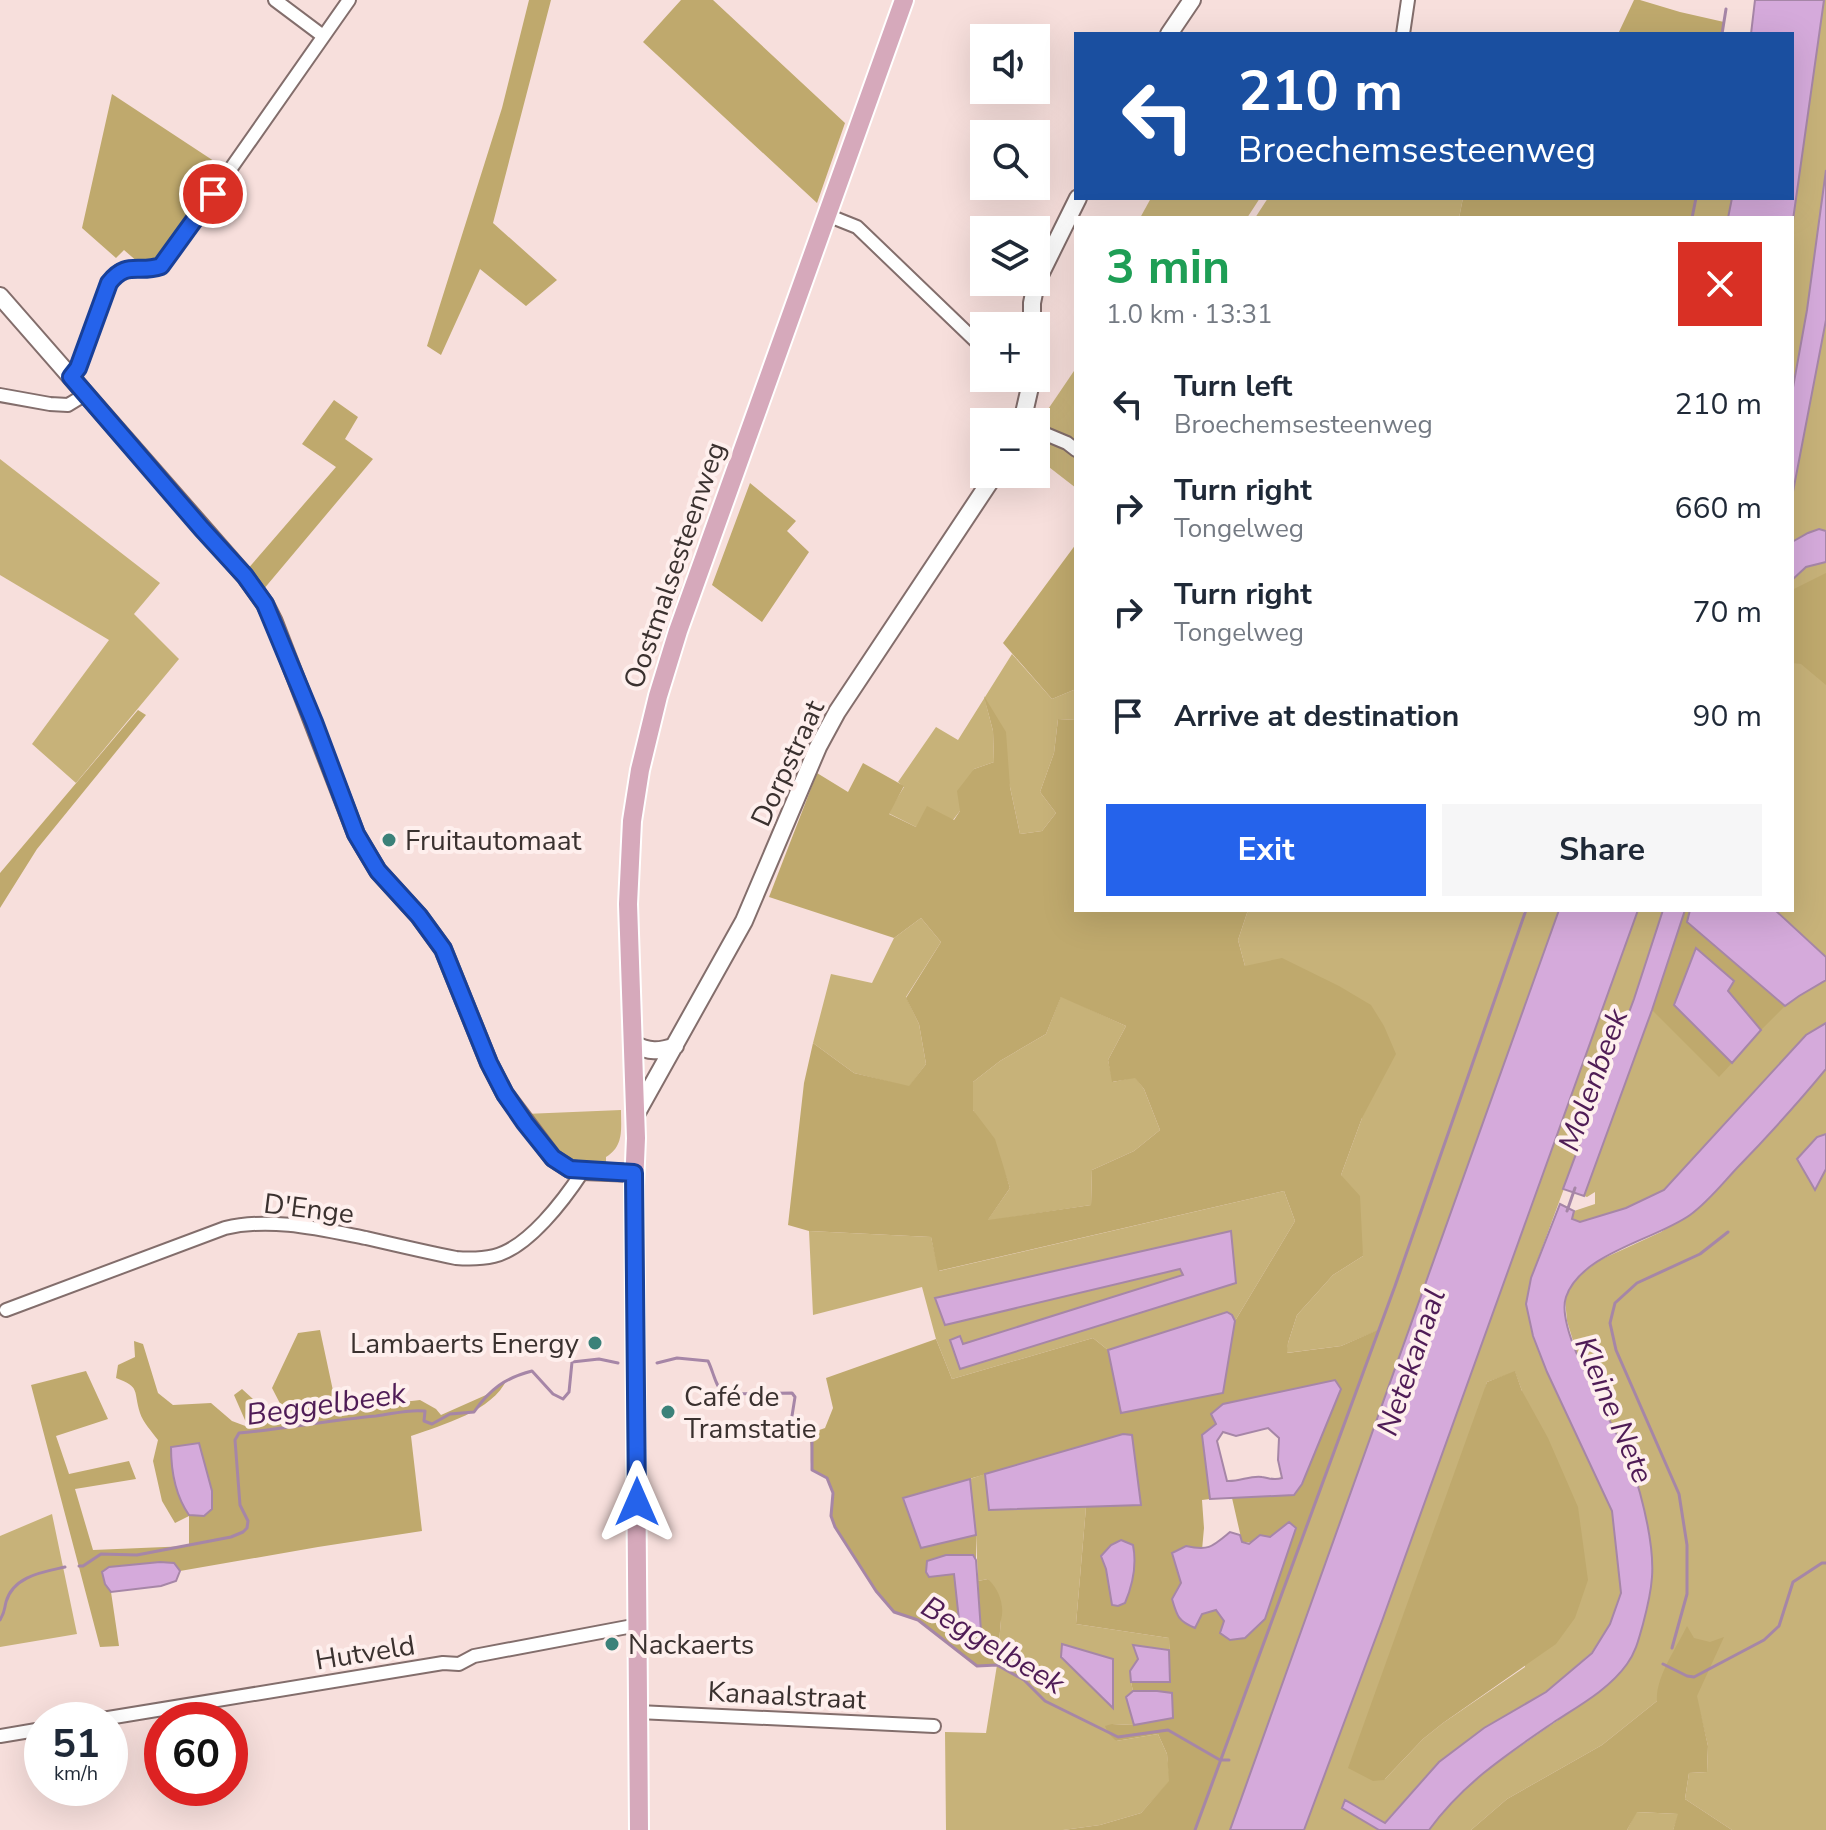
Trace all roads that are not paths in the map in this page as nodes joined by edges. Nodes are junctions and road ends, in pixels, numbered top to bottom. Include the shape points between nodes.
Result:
1 (275, 0) edge
2 (349, 0) edge
3 (904, 0) edge
4 (1192, 0) edge
5 (1408, 0) edge
6 (1170, 32) edge
7 (1403, 32) edge
8 (323, 36) junction
9 (1077, 200) edge
10 (827, 215) junction
11 (0, 296) edge
12 (1032, 312) edge
13 (970, 336) edge
14 (71, 377) junction
15 (86, 394) junction
16 (0, 395) edge
17 (1050, 435) edge
18 (1074, 449) edge
19 (986, 488) edge
20 (671, 1052) junction
21 (633, 1053) junction
22 (635, 1116) junction
23 (583, 1171) junction
24 (634, 1173) junction
25 (6, 1310) dead end
26 (638, 1625) junction
27 (638, 1712) junction
28 (128, 1715) edge
29 (934, 1726) dead end
30 (24, 1732) edge
31 (0, 1736) edge
32 (639, 1830) edge

1 - 8 street
2 - 8 street
3 - 10 main road, Oostmalsesteenweg
4 - 6 street
5 - 7 street
8 - 14 street via 166,261 149,270 119,271 109,283
9 - 12 street via 1036,283
10 - 13 street via 857,227
10 - 21 main road, Oostmalsesteenweg via 678,631 640,770 628,904
11 - 14 street
14 - 15 street
15 - 16 street via 68,405
15 - 23 street via 265,604 371,862 443,949 505,1094 553,1158
17 - 18 street
19 - 20 street, Dorpstraat via 824,735 744,921
20 - 21 street
20 - 22 street, Dorpstraat
21 - 22 main road, Oostmalsesteenweg
22 - 24 main road, Oostmalsesteenweg
23 - 24 street
23 - 25 street, D'Enge via 544,1221 496,1256 456,1258 318,1228 239,1225
24 - 26 main road, Oostmalsesteenweg
26 - 27 main road, Oostmalsesteenweg
26 - 28 street, Hutveld via 474,1656 459,1664
27 - 29 street, Kanaalstraat
27 - 32 main road, Oostmalsesteenweg
30 - 31 street

